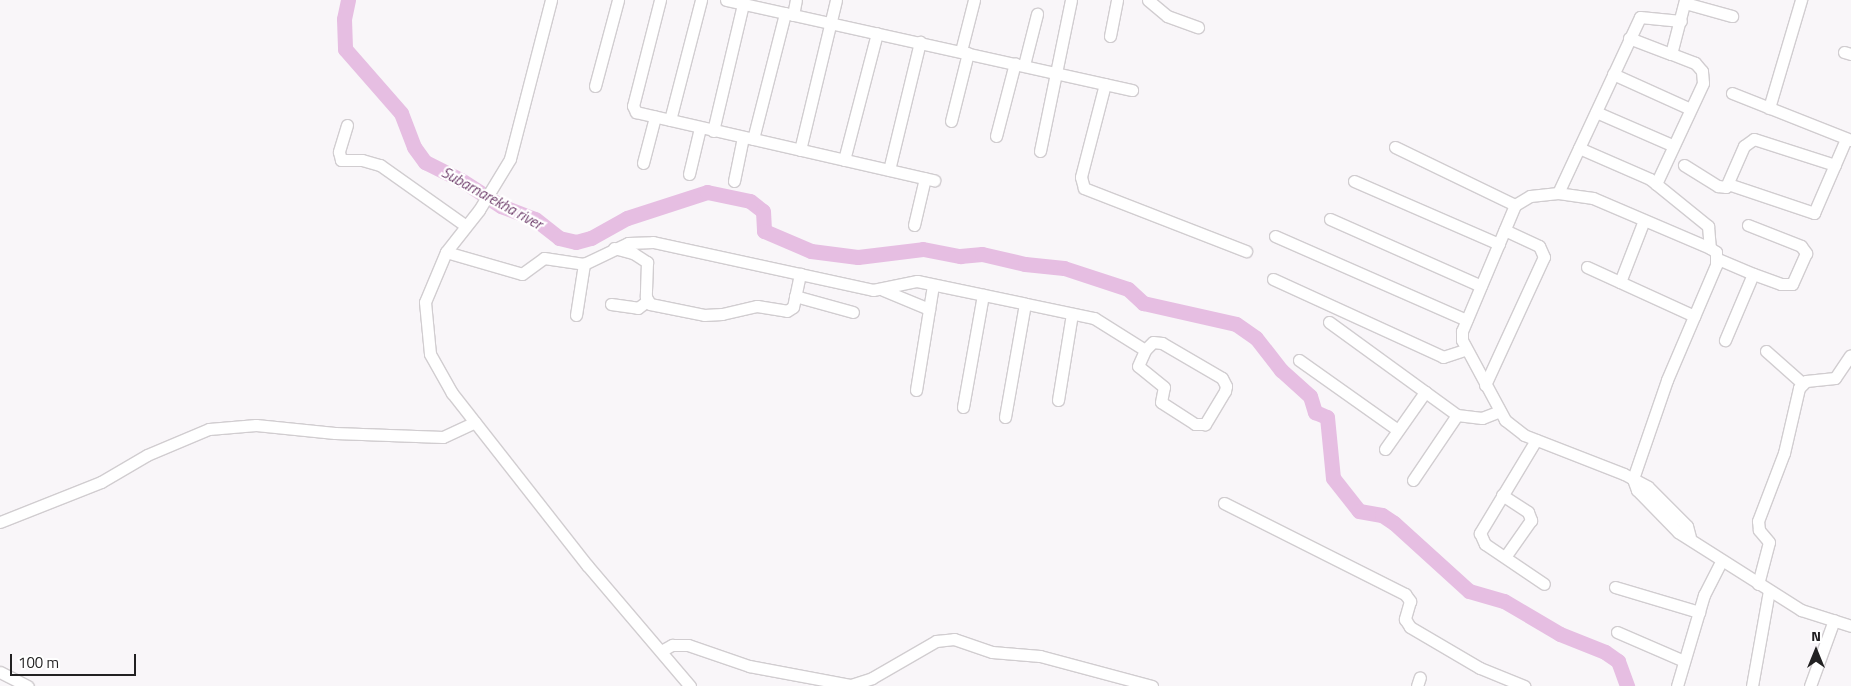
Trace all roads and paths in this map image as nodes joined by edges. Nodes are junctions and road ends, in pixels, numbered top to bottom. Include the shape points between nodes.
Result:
1 (551, 0) edge
2 (618, 0) edge
3 (660, 0) edge
4 (701, 0) edge
5 (726, 0) edge
6 (796, 0) edge
7 (836, 0) edge
8 (974, 0) edge
9 (1071, 0) edge
10 (1117, 0) edge
11 (1148, 0) edge
12 (1801, 0) edge
13 (1685, 2) edge
14 (750, 3) edge
15 (789, 14) junction
16 (1037, 14) dead end
17 (1732, 16) dead end
18 (1681, 22) junction
19 (831, 23) junction
20 (1198, 27) dead end
21 (877, 33) junction
22 (1110, 36) dead end
23 (1630, 38) junction
24 (920, 42) junction
25 (964, 52) junction
26 (1671, 54) junction
27 (1020, 64) junction
28 (1056, 72) junction
29 (1613, 74) junction
30 (1105, 84) junction
31 (595, 86) dead end
32 (1132, 90) dead end
33 (1732, 93) dead end
34 (1769, 108) junction
35 (1690, 109) junction
36 (1596, 112) junction
37 (655, 116) junction
38 (670, 120) junction
39 (951, 121) dead end
40 (346, 124) dead end
41 (700, 128) junction
42 (713, 130) junction
43 (996, 136) dead end
44 (748, 138) junction
45 (1848, 139) edge
46 (1672, 145) junction
47 (1395, 147) dead end
48 (1579, 148) junction
49 (800, 150) junction
50 (1040, 151) dead end
51 (844, 160) junction
52 (643, 163) dead end
53 (1684, 164) dead end
54 (1835, 166) junction
55 (890, 170) junction
56 (689, 174) dead end
57 (734, 181) dead end
58 (1354, 181) dead end
59 (1656, 184) junction
60 (1728, 184) junction
61 (1558, 193) junction
62 (1516, 205) junction
63 (1330, 219) dead end
64 (1644, 220) junction
65 (914, 225) dead end
66 (1748, 225) dead end
67 (466, 226) junction
68 (1505, 230) junction
69 (1275, 236) dead end
70 (1499, 244) junction
71 (614, 248) junction
72 (1710, 248) junction
73 (1246, 251) dead end
74 (446, 252) junction
75 (1718, 259) junction
76 (584, 264) junction
77 (1587, 267) dead end
78 (800, 274) junction
79 (1753, 274) junction
80 (1273, 279) dead end
81 (1620, 282) junction
82 (933, 285) junction
83 (1481, 286) junction
84 (883, 290) junction
85 (983, 295) junction
86 (795, 296) junction
87 (647, 301) junction
88 (611, 304) dead end
89 (1025, 304) junction
90 (929, 310) junction
91 (853, 312) dead end
92 (1072, 314) junction
93 (576, 315) dead end
94 (1694, 316) junction
95 (1466, 320) junction
96 (1329, 322) dead end
97 (1725, 340) dead end
98 (1145, 350) junction
99 (1465, 350) junction
100 (1766, 351) dead end
101 (1851, 356) edge
102 (1299, 360) dead end
103 (1802, 383) junction
104 (1485, 385) junction
105 (916, 390) dead end
106 (1425, 392) junction
107 (1058, 400) dead end
108 (962, 407) dead end
109 (1500, 411) junction
110 (1457, 416) junction
111 (1005, 417) dead end
112 (475, 422) junction
113 (1398, 430) junction
114 (1536, 440) junction
115 (1385, 449) dead end
116 (1633, 478) junction
117 (1413, 480) dead end
118 (1502, 495) junction
119 (1224, 503) dead end
120 (0, 522) edge
121 (1505, 557) junction
122 (1722, 560) junction
123 (1544, 584) dead end
124 (1758, 584) junction
125 (1615, 587) dead end
126 (1769, 591) junction
127 (1699, 612) junction
128 (1834, 620) junction
129 (1850, 622) edge
130 (1617, 632) dead end
131 (661, 652) junction
132 (1684, 661) junction
133 (0, 672) edge
134 (1520, 685) edge
135 (28, 686) edge
136 (690, 686) edge
137 (1152, 686) edge
138 (1677, 686) edge
139 (1752, 686) edge
140 (1810, 686) edge

1 - 67 street via 510,159
2 - 31 street
3 - 37 street via 633,106 636,112
4 - 38 street
5 - 14 street
6 - 15 street
7 - 19 street
8 - 25 street
9 - 28 street
10 - 22 street
11 - 20 street via 1167,16
12 - 34 street
13 - 17 street
13 - 18 street
14 - 15 street
14 - 42 street
15 - 19 street
15 - 44 street
16 - 27 street
18 - 23 street via 1640,17
18 - 26 street
19 - 21 street
19 - 49 street
21 - 24 street
21 - 51 street
23 - 26 street
23 - 29 street
24 - 25 street
24 - 55 street
25 - 27 street
25 - 39 street
26 - 35 street via 1695,63 1702,71 1703,83
27 - 28 street
27 - 43 street
28 - 30 street
28 - 50 street
29 - 35 street
29 - 36 street
30 - 32 street
30 - 73 street via 1081,177 1084,188
33 - 34 street
34 - 45 street
35 - 46 street
36 - 46 street
36 - 48 street
37 - 38 street
37 - 52 street
38 - 41 street
40 - 67 street via 339,152 341,160 380,165
41 - 42 street
41 - 56 street
42 - 44 street
44 - 49 street
44 - 57 street
45 - 54 street
46 - 59 street
47 - 62 street
48 - 59 street
48 - 61 street
49 - 51 street
51 - 55 street
53 - 60 street via 1718,186
54 - 60 street via 1754,139 1744,146
54 - 60 street via 1814,213
55 - 65 street via 929,179
58 - 70 street
59 - 72 street via 1708,226
61 - 62 street via 1530,196
61 - 64 street via 1593,198
62 - 68 street
63 - 83 street
64 - 72 street
64 - 81 street
66 - 79 street via 1801,246 1806,253 1792,284 1781,284
67 - 74 street
68 - 70 street
68 - 104 street via 1539,246 1544,257
69 - 95 street
70 - 83 street
71 - 76 street
71 - 78 street via 628,242 653,242
71 - 87 street via 633,253 647,262
72 - 75 street
74 - 76 street via 513,274 529,271 544,258
74 - 112 street via 425,302 430,354 452,393
75 - 79 street
75 - 94 street
76 - 93 street
77 - 81 street
78 - 84 street
78 - 86 street
79 - 97 street
80 - 99 street via 1443,357
81 - 94 street
82 - 84 street via 906,282
82 - 85 street
82 - 90 street
83 - 95 street
84 - 90 street
85 - 89 street
85 - 108 street
86 - 87 street via 793,307 787,312 757,306 714,315 655,306
86 - 91 street
87 - 88 street via 638,308
89 - 92 street
89 - 111 street
90 - 105 street
92 - 98 street via 1108,325
92 - 107 street
94 - 116 street via 1667,380
95 - 99 street via 1462,331
96 - 106 street
98 - 98 street via 1153,342 1162,343 1225,382 1225,391 1205,424 1195,424 1161,402 1164,387 1138,366
99 - 104 street
100 - 103 street
101 - 103 street via 1835,378
102 - 113 street
103 - 124 street via 1784,453 1758,521 1758,530 1769,542
104 - 109 street
106 - 110 street
106 - 113 street
109 - 110 street via 1482,418
109 - 114 street via 1505,420
110 - 117 street
112 - 120 street via 443,437 335,433 256,425 209,429 147,455 101,482
112 - 131 street via 587,565
113 - 115 street
114 - 116 street
114 - 118 street
116 - 122 street via 1687,526 1690,537
118 - 121 street via 1480,533 1485,544
118 - 121 street via 1528,512 1531,520
119 - 134 street via 1406,594 1410,601 1405,620 1410,627 1480,668
121 - 123 street
122 - 124 street
122 - 127 street via 1709,581
124 - 126 street
125 - 127 street
126 - 128 street via 1801,610
126 - 139 street
127 - 132 street
128 - 129 street
128 - 140 street
130 - 132 street
131 - 136 street
131 - 137 street via 672,645 688,645 749,666 852,685 872,678 936,640 954,639 992,652 1040,656
132 - 138 street
133 - 135 street

